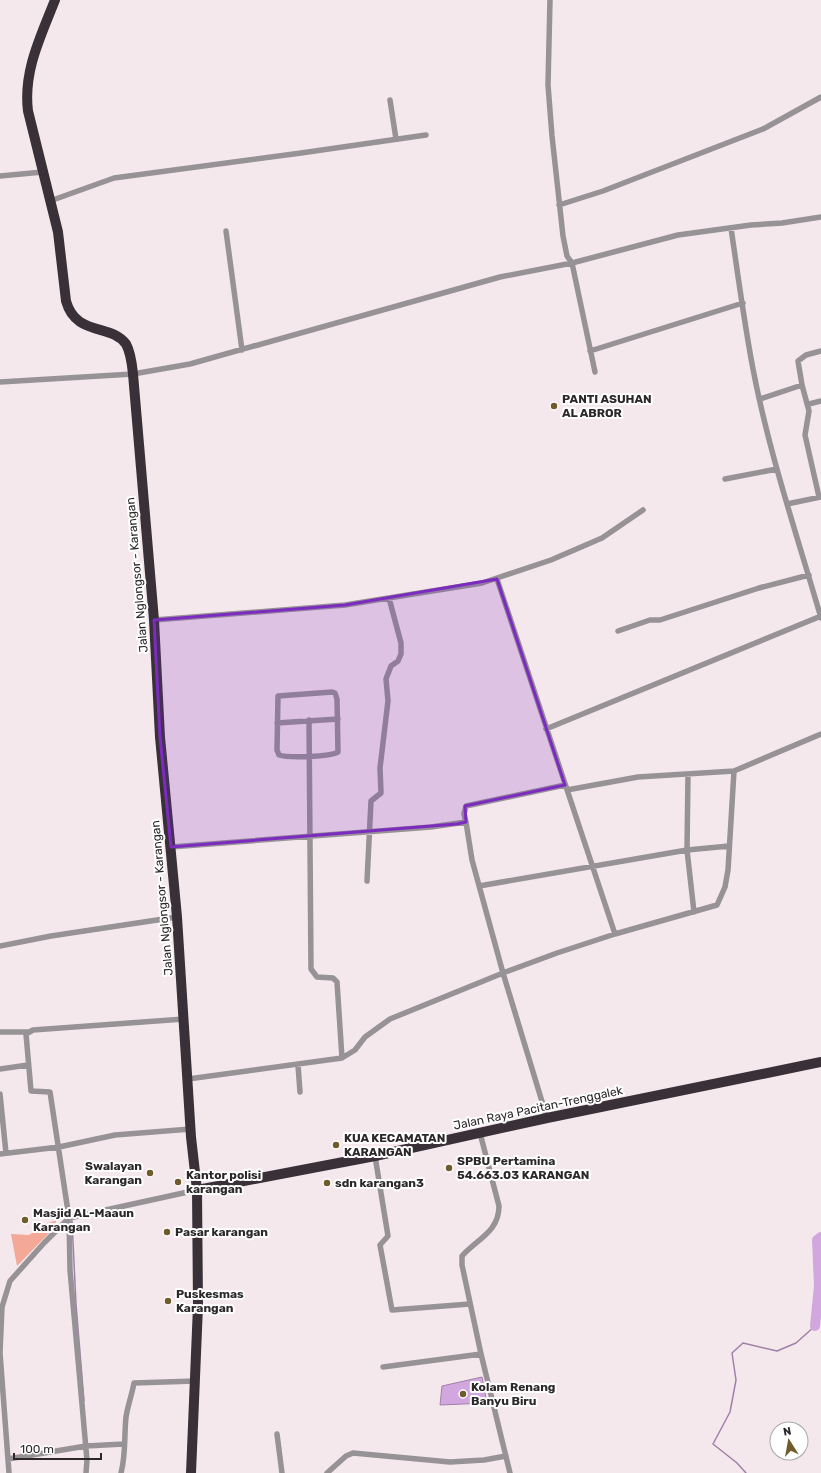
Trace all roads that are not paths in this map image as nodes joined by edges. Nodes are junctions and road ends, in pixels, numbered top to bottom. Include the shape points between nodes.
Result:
1 (55, 0) edge
2 (550, 0) edge
3 (821, 97) edge
4 (390, 100) dead end
5 (426, 135) dead end
6 (396, 139) junction
7 (44, 172) junction
8 (0, 176) edge
9 (51, 204) junction
10 (559, 205) junction
11 (821, 217) edge
12 (731, 228) junction
13 (226, 232) dead end
14 (572, 263) junction
15 (742, 303) junction
16 (242, 350) junction
17 (590, 351) junction
18 (821, 351) edge
19 (595, 372) dead end
20 (133, 374) junction
21 (0, 382) edge
22 (802, 385) junction
23 (760, 399) junction
24 (821, 401) edge
25 (809, 404) junction
26 (777, 469) junction
27 (725, 479) dead end
28 (820, 497) edge
29 (787, 504) junction
30 (643, 510) dead end
31 (809, 575) junction
32 (497, 579) junction
33 (389, 598) junction
34 (821, 617) edge
35 (154, 620) junction
36 (618, 631) dead end
37 (338, 719) junction
38 (309, 720) junction
39 (277, 722) junction
40 (546, 729) junction
41 (821, 734) edge
42 (310, 755) junction
43 (734, 771) junction
44 (688, 774) junction
45 (566, 788) junction
46 (466, 822) junction
47 (370, 831) junction
48 (310, 836) junction
49 (729, 846) junction
50 (171, 847) junction
51 (687, 850) junction
52 (594, 868) junction
53 (367, 881) dead end
54 (479, 886) junction
55 (694, 912) junction
56 (177, 917) junction
57 (615, 934) junction
58 (0, 946) edge
59 (502, 974) junction
60 (184, 1019) junction
61 (0, 1032) edge
62 (28, 1032) junction
63 (342, 1058) junction
64 (821, 1062) edge
65 (28, 1065) junction
66 (298, 1065) junction
67 (0, 1069) edge
68 (188, 1079) junction
69 (300, 1092) dead end
70 (0, 1094) edge
71 (547, 1118) junction
72 (191, 1129) junction
73 (480, 1132) junction
74 (59, 1147) junction
75 (3, 1153) edge
76 (375, 1156) junction
77 (197, 1190) junction
78 (70, 1218) junction
79 (470, 1304) junction
80 (481, 1354) junction
81 (383, 1367) dead end
82 (195, 1381) junction
83 (277, 1434) dead end
84 (124, 1444) junction
85 (87, 1446) junction
86 (506, 1456) junction
87 (8, 1459) junction
88 (9, 1473) edge
89 (86, 1473) edge
90 (121, 1473) edge
91 (191, 1473) edge
92 (282, 1473) edge
93 (327, 1473) edge
94 (510, 1473) edge

1 - 7 highway, Jalan Nglongsor - Karangan via 33,57 26,86 28,111
2 - 10 street via 548,85
3 - 10 street via 762,129 603,191
4 - 6 street
5 - 6 street
6 - 9 street via 114,178
7 - 8 street
7 - 9 highway, Jalan Nglongsor - Karangan
9 - 20 highway, Jalan Nglongsor - Karangan via 58,232 69,310 84,324 119,338 130,352
10 - 14 street via 567,256
11 - 12 street via 782,224
12 - 14 street via 678,235
12 - 15 street
13 - 16 street
14 - 16 street via 500,277
14 - 17 street
15 - 17 street
15 - 23 street
16 - 20 street via 190,364
17 - 19 street
18 - 22 street via 806,355 798,361
20 - 21 street
20 - 35 highway, Jalan Nglongsor - Karangan
22 - 23 street
22 - 25 street
23 - 26 street
24 - 25 street
25 - 28 street via 805,435
26 - 27 street
26 - 29 street
28 - 29 street
29 - 31 street
30 - 32 street via 602,538
31 - 34 street
31 - 36 street
32 - 33 street
32 - 40 street
33 - 35 street via 345,606
33 - 47 street via 401,644 401,654 386,679 388,701 380,768 381,793 371,801
34 - 40 street
35 - 50 highway, Jalan Nglongsor - Karangan via 160,737
37 - 38 street
37 - 39 street via 336,696 328,692 278,696
37 - 42 street via 338,752
38 - 39 street
38 - 42 street
39 - 42 street via 279,755
40 - 45 street
41 - 43 street
42 - 48 street
43 - 44 street
43 - 49 street
44 - 45 street via 638,776
44 - 51 street
45 - 46 street via 466,806
45 - 52 street
46 - 47 street
46 - 54 street
47 - 48 street
47 - 53 street
48 - 50 street
48 - 63 street via 311,969 317,977 327,976 337,982
49 - 51 street
49 - 55 street via 728,870 722,898 717,905
50 - 56 highway, Jalan Nglongsor - Karangan
51 - 52 street
51 - 55 street
52 - 54 street
52 - 57 street
54 - 59 street
55 - 57 street
56 - 58 street
56 - 60 highway, Jalan Nglongsor - Karangan
57 - 59 street
59 - 63 street via 390,1019
59 - 71 street
60 - 62 street
60 - 68 highway, Jalan Nglongsor - Karangan
61 - 62 street
62 - 65 street
63 - 66 street
64 - 71 highway, Jalan Raya Pacitan-Trenggalek
65 - 67 street
65 - 74 street via 31,1091 50,1092
66 - 68 street
66 - 69 street
68 - 72 highway, Jalan Nglongsor - Karangan
70 - 75 street
71 - 73 highway, Jalan Raya Pacitan-Trenggalek
72 - 74 street via 115,1135
72 - 77 highway, Jalan Nglongsor - Karangan
73 - 76 highway, Jalan Raya Pacitan-Trenggalek
73 - 79 street via 499,1214 486,1235 462,1256
74 - 75 street
74 - 78 street
76 - 77 highway, Jalan Raya Pacitan-Trenggalek
76 - 79 street via 388,1236 380,1245 392,1310
77 - 78 street
77 - 82 highway, Jalan Nglongsor - Karangan via 198,1306
78 - 85 street via 70,1270
78 - 87 street via 15,1275 7,1289 2,1308 0,1353
79 - 80 street
80 - 81 street
80 - 86 street
82 - 84 street via 134,1383 126,1416
82 - 91 highway
83 - 92 street
84 - 85 street
84 - 90 street via 125,1462
85 - 87 street
85 - 89 street
86 - 93 street via 450,1462 353,1453
86 - 94 street
87 - 88 street

